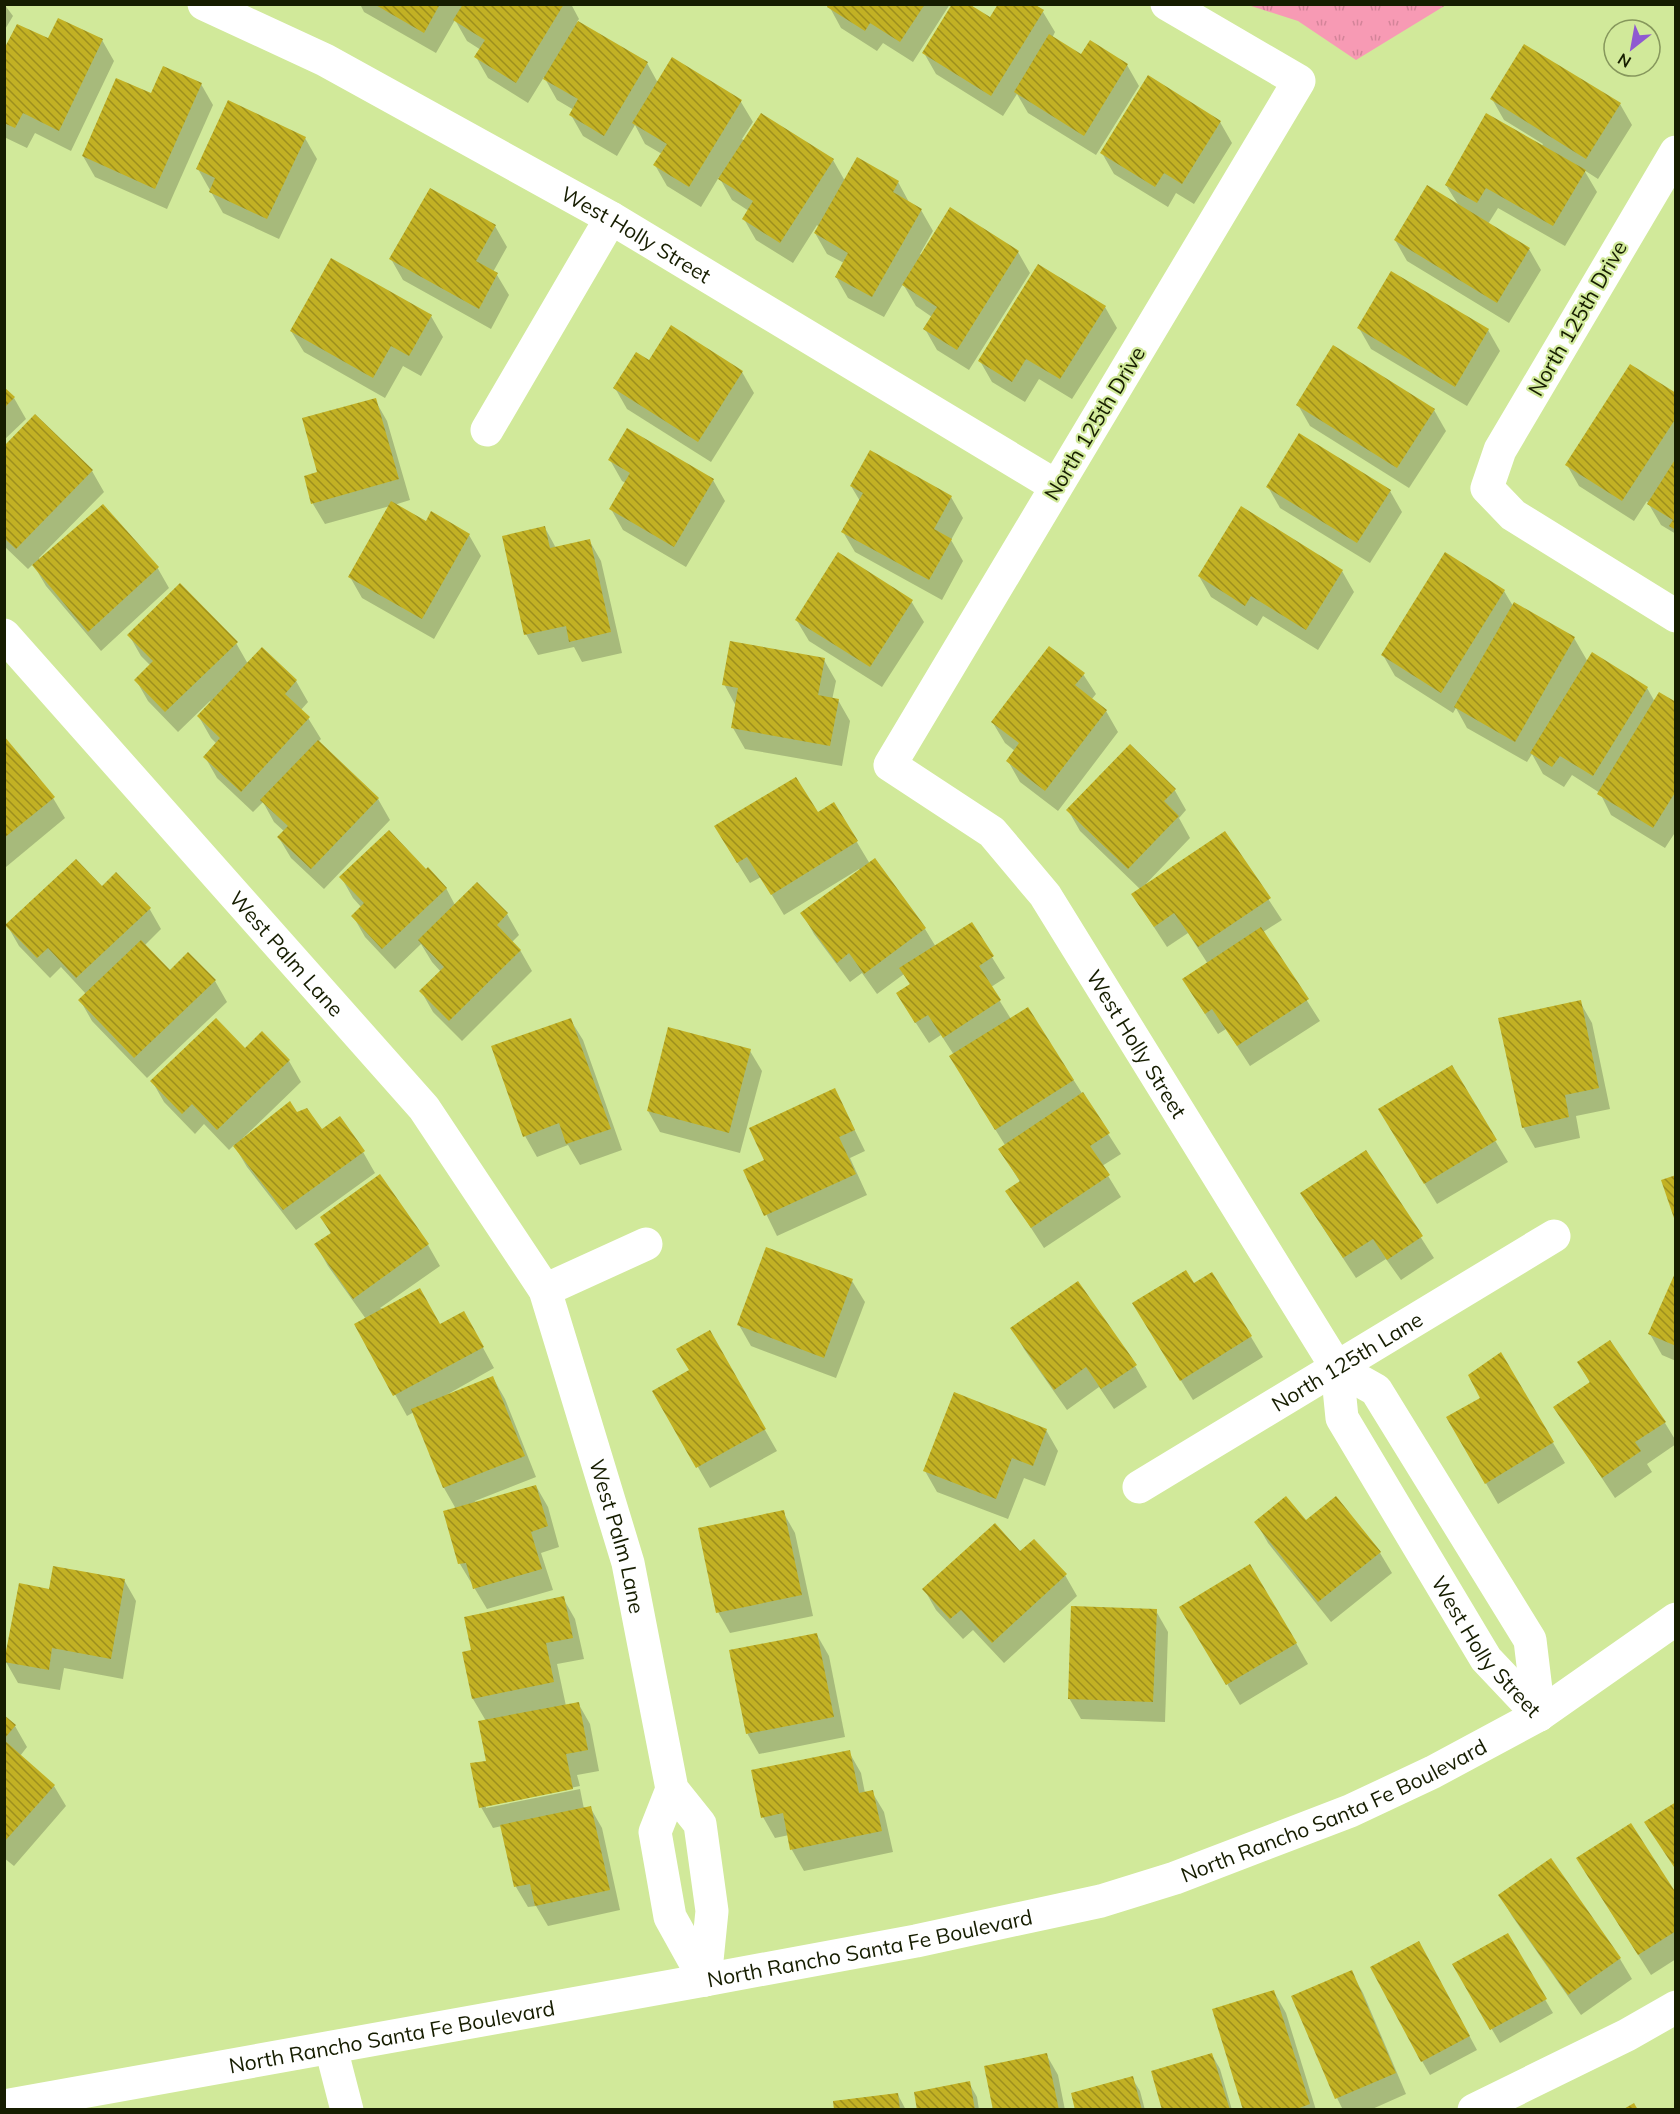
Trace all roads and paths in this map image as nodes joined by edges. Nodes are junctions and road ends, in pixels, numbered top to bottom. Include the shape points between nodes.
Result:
1 (204, 4) edge
2 (1167, 4) edge
3 (1676, 152) edge
4 (610, 218) junction
5 (487, 430) dead end
6 (1056, 486) junction
7 (1676, 616) edge
8 (4, 635) edge
9 (890, 765) joint
10 (1554, 1236) dead end
11 (646, 1244) dead end
12 (545, 1290) junction
13 (1336, 1368) junction
14 (1139, 1487) dead end
15 (1676, 1619) edge
16 (1539, 1715) junction
17 (672, 1789) junction
18 (705, 1980) junction
19 (1676, 2007) edge
20 (331, 2048) junction
21 (4, 2106) edge
22 (347, 2109) edge
23 (1474, 2109) edge

1 - 4 street, West Holly Street via 325,60
2 - 6 street, North 125th Drive via 1299,81
3 - 7 street, North 125th Drive via 1500,450 1487,488 1513,515
4 - 5 street
4 - 6 street, West Holly Street
6 - 9 street, North 125th Drive
8 - 12 street, West Palm Lane via 424,1108
9 - 13 street, West Holly Street via 992,832 1045,895
10 - 13 street, North 125th Lane
11 - 12 street
12 - 17 street, West Palm Lane via 628,1563
13 - 14 street, North 125th Lane
13 - 16 street, West Holly Street via 1342,1418 1486,1659
13 - 16 street, West Holly Street via 1376,1390 1530,1640
15 - 16 street, North Rancho Santa Fe Boulevard
16 - 18 street, North Rancho Santa Fe Boulevard via 1350,1811 1175,1878 1051,1913
17 - 18 street, West Palm Lane via 700,1824 712,1911
17 - 18 street via 655,1832 670,1917
18 - 20 street, North Rancho Santa Fe Boulevard
19 - 23 street via 1627,2036
20 - 21 street, North Rancho Santa Fe Boulevard
20 - 22 street

